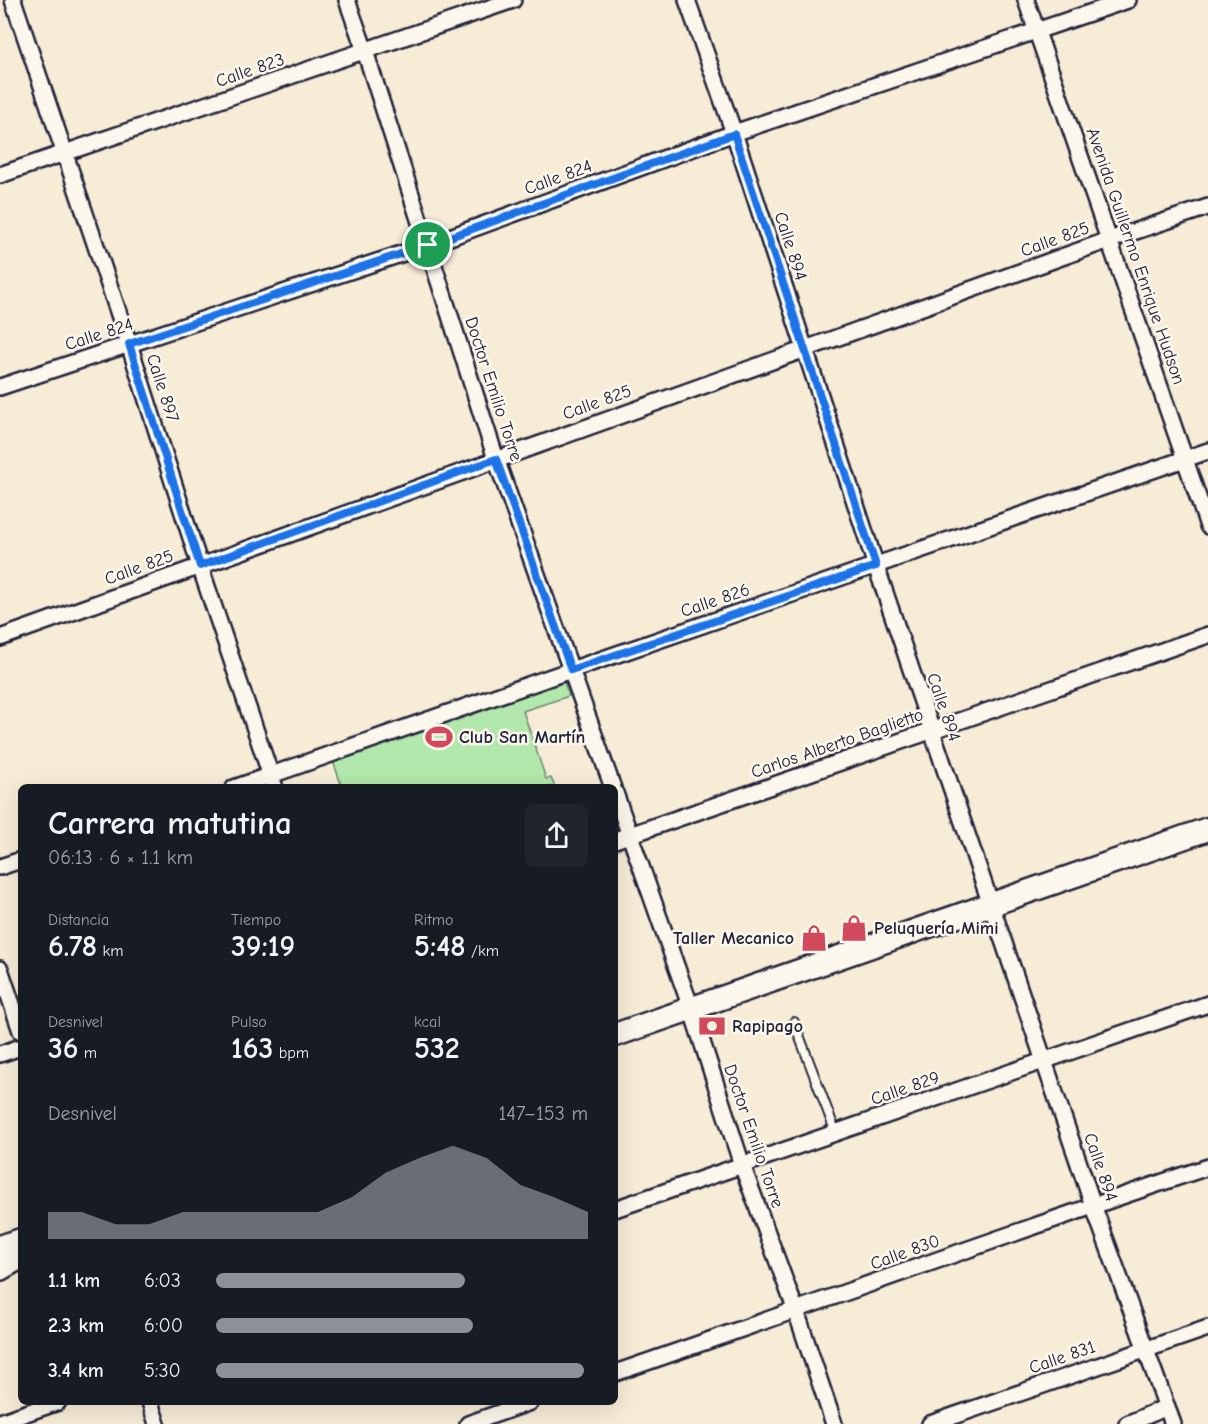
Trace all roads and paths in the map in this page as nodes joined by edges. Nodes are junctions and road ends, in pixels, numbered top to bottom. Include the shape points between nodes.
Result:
1 (13, 0) edge
2 (347, 0) edge
3 (513, 0) edge
4 (687, 0) edge
5 (1026, 0) edge
6 (1128, 0) edge
7 (1037, 31) junction
8 (364, 51) junction
9 (734, 134) junction
10 (64, 154) junction
11 (0, 176) edge
12 (1208, 207) edge
13 (1109, 240) junction
14 (428, 245) junction
15 (129, 344) junction
16 (804, 349) junction
17 (0, 387) edge
18 (1208, 451) edge
19 (496, 459) junction
20 (1185, 459) junction
21 (1208, 526) edge
22 (200, 566) junction
23 (876, 566) junction
24 (1208, 635) edge
25 (0, 638) edge
26 (571, 670) junction
27 (932, 730) junction
28 (273, 781) edge
29 (256, 784) edge
30 (612, 784) edge
31 (618, 801) edge
32 (1208, 829) edge
33 (630, 835) junction
34 (618, 839) edge
35 (18, 861) edge
36 (0, 867) edge
37 (991, 904) junction
38 (0, 969) edge
39 (1208, 1005) edge
40 (691, 1008) junction
41 (18, 1022) edge
42 (794, 1022) dead end
43 (618, 1034) edge
44 (18, 1048) edge
45 (0, 1054) edge
46 (1044, 1061) junction
47 (836, 1133) junction
48 (742, 1165) junction
49 (1208, 1167) edge
50 (1093, 1205) junction
51 (618, 1208) edge
52 (18, 1241) edge
53 (0, 1247) edge
54 (18, 1259) edge
55 (0, 1269) edge
56 (796, 1311) junction
57 (1208, 1328) edge
58 (1146, 1349) junction
59 (618, 1372) edge
60 (49, 1405) edge
61 (151, 1405) edge
62 (520, 1405) edge
63 (1167, 1407) junction
64 (491, 1414) edge
65 (0, 1422) edge
66 (157, 1424) edge
67 (468, 1424) edge
68 (834, 1424) edge
69 (930, 1424) edge
70 (1127, 1424) edge
71 (1173, 1424) edge

1 - 10 street, Calle 897
2 - 8 street, Doctor Emilio Torre
3 - 8 street, Calle 823
4 - 9 street, Calle 894
5 - 7 street, Avenida Guillermo Enrique Hudson
6 - 7 street, Calle 824
7 - 9 street, Calle 824
7 - 13 street, Avenida Guillermo Enrique Hudson
8 - 10 street, Calle 823
8 - 14 street, Doctor Emilio Torre
9 - 14 street, Calle 824
9 - 16 street, Calle 894
10 - 11 street, Calle 823
10 - 15 street, Calle 897
12 - 13 street, Calle 825
13 - 16 street, Calle 825
13 - 20 street, Avenida Guillermo Enrique Hudson
14 - 15 street, Calle 824
14 - 19 street, Doctor Emilio Torre
15 - 17 street, Calle 824
15 - 22 street, Calle 897
16 - 19 street, Calle 825
16 - 23 street, Calle 894
18 - 20 street, Calle 826
19 - 22 street, Calle 825
19 - 26 street, Doctor Emilio Torre
20 - 21 street, Avenida Guillermo Enrique Hudson
20 - 23 street, Calle 826
22 - 25 street, Calle 825
22 - 28 street, Calle 897
23 - 26 street, Calle 826
23 - 27 street, Calle 894
24 - 27 street, Carlos Alberto Baglietto
26 - 28 street, Calle 826
26 - 30 street, Doctor Emilio Torre
27 - 33 street, Carlos Alberto Baglietto
27 - 37 street, Calle 894
28 - 29 street, Calle 826
31 - 33 street, Doctor Emilio Torre
32 - 37 main road
33 - 34 street, Carlos Alberto Baglietto
33 - 40 street, Doctor Emilio Torre
35 - 36 street
37 - 40 main road
37 - 46 street, Calle 894
38 - 41 street
39 - 46 street, Calle 829
40 - 43 main road
40 - 48 street, Doctor Emilio Torre
42 - 47 lane
44 - 45 street
46 - 47 street, Calle 829
46 - 50 street, Calle 894
47 - 48 street, Calle 829
48 - 51 street, Calle 829
48 - 56 street, Doctor Emilio Torre
49 - 50 street, Calle 830
50 - 56 street, Calle 830
50 - 58 street, Calle 894
52 - 53 main road
54 - 55 main road
56 - 59 street, Calle 830
56 - 68 street, Doctor Emilio Torre
57 - 58 street, Calle 831
58 - 63 street, Calle 894
58 - 69 street, Calle 831
60 - 65 street
61 - 66 street
62 - 64 street
63 - 70 street
63 - 71 street, Calle 894
64 - 67 street

